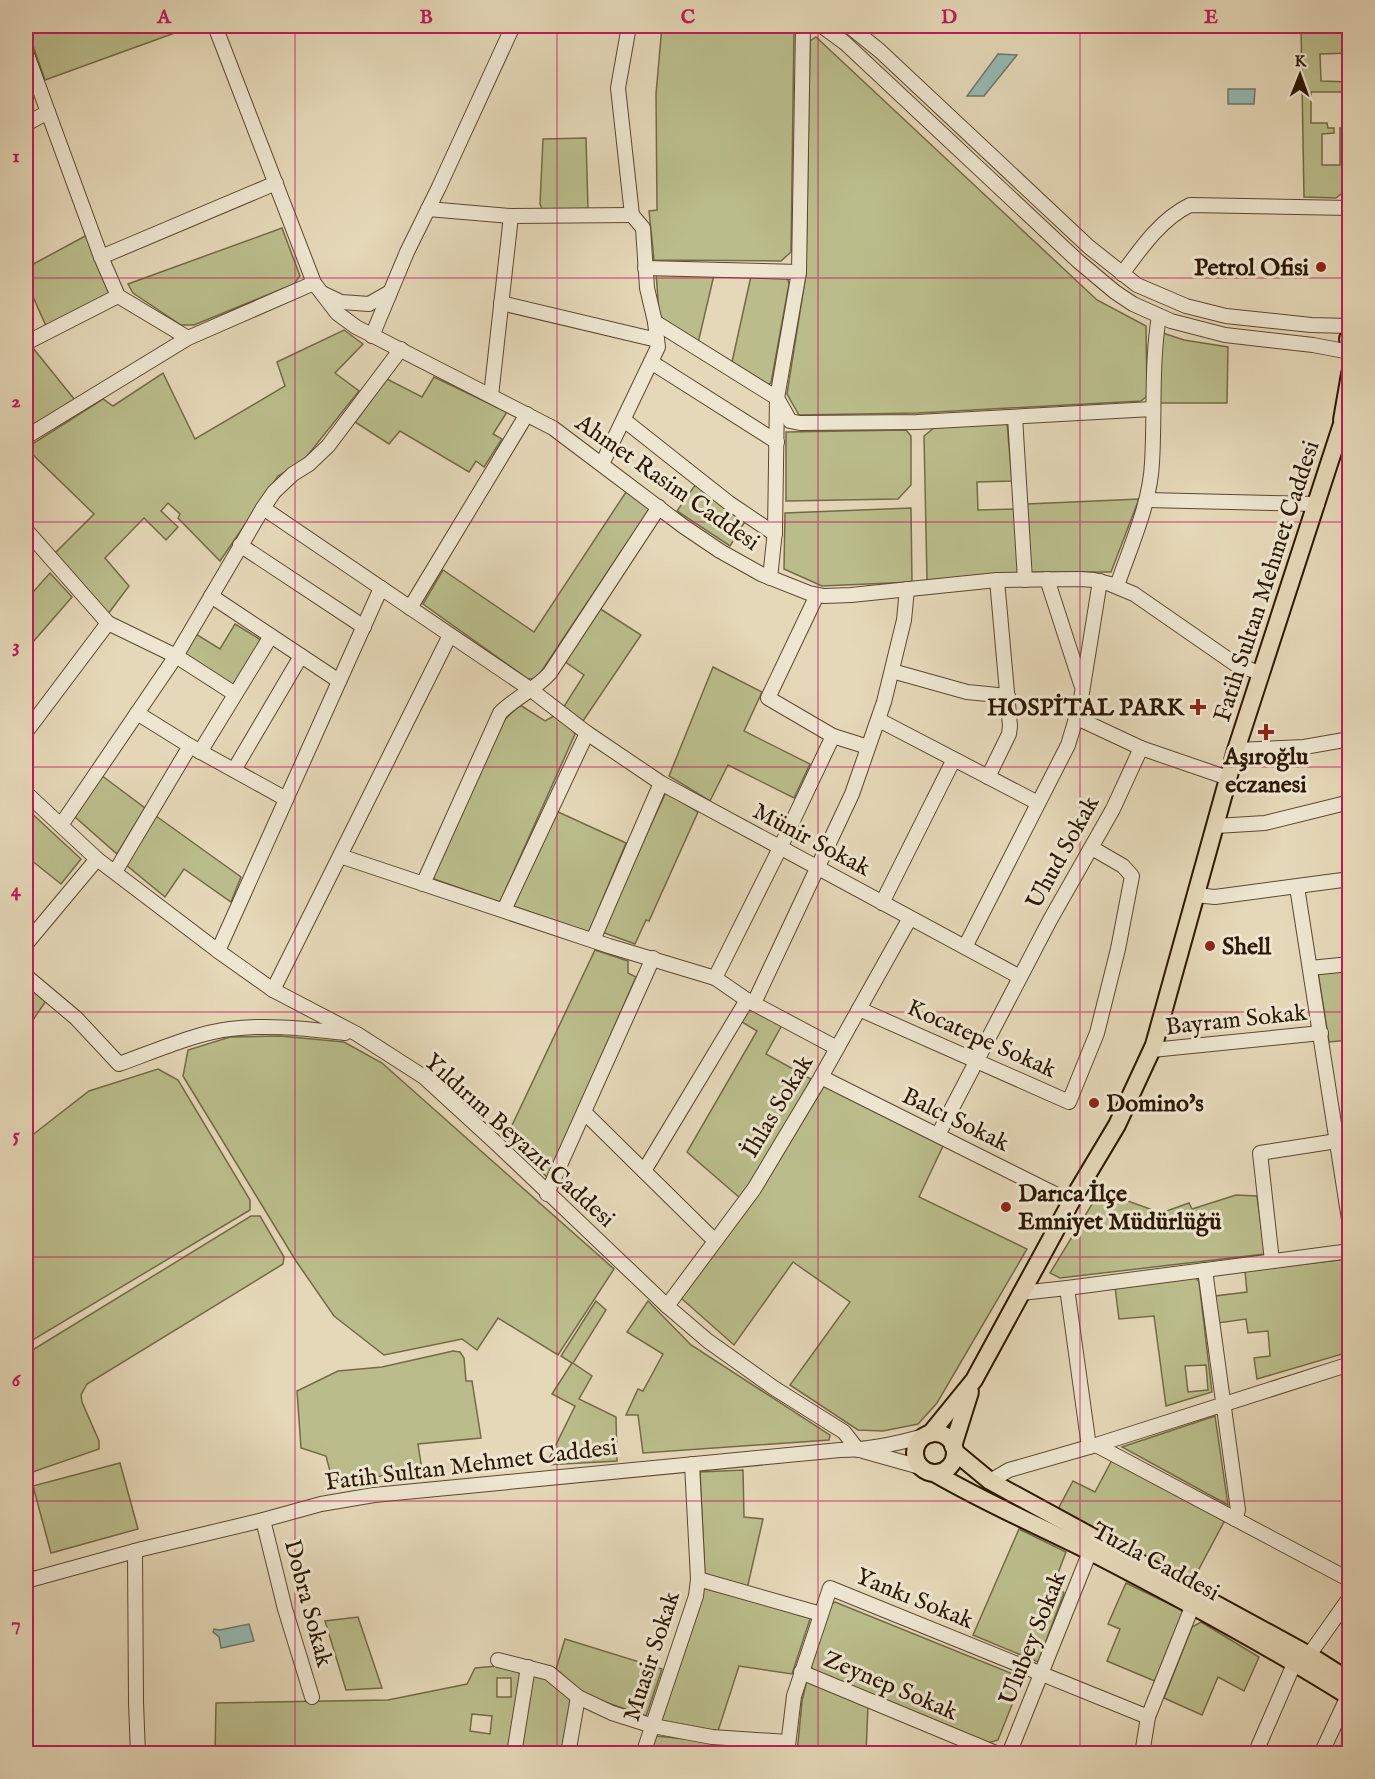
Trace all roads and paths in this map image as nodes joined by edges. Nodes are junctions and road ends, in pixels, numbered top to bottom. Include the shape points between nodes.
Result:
1 (215, 26) edge
2 (513, 26) edge
3 (629, 26) edge
4 (803, 26) edge
5 (822, 26) edge
6 (849, 26) edge
7 (26, 52) edge
8 (48, 112) junction
9 (26, 124) edge
10 (276, 183) junction
11 (1350, 208) edge
12 (429, 209) junction
13 (632, 215) junction
14 (511, 216) junction
15 (101, 256) junction
16 (645, 268) junction
17 (799, 272) junction
18 (1122, 274) junction
19 (317, 288) junction
20 (390, 292) junction
21 (118, 296) junction
22 (501, 303) junction
23 (1159, 316) junction
24 (1350, 320) edge
25 (655, 322) junction
26 (1350, 326) edge
27 (1342, 329) edge
28 (372, 336) junction
29 (188, 338) junction
30 (657, 340) junction
31 (26, 343) edge
32 (401, 349) junction
33 (1344, 350) edge
34 (651, 362) junction
35 (1350, 372) edge
36 (491, 396) junction
37 (777, 398) junction
38 (1152, 409) junction
39 (1350, 409) edge
40 (527, 414) junction
41 (1015, 417) junction
42 (624, 420) junction
43 (1345, 423) edge
44 (26, 437) edge
45 (777, 442) junction
46 (602, 464) junction
47 (1147, 500) junction
48 (1317, 504) junction
49 (659, 507) junction
50 (263, 508) junction
51 (26, 530) edge
52 (775, 534) junction
53 (240, 545) junction
54 (770, 578) junction
55 (1047, 579) junction
56 (997, 580) junction
57 (1024, 580) junction
58 (1100, 581) junction
59 (1117, 586) junction
60 (381, 588) junction
61 (907, 589) junction
62 (817, 595) junction
63 (211, 596) junction
64 (410, 608) junction
65 (108, 623) junction
66 (364, 627) junction
67 (450, 635) junction
68 (271, 636) junction
69 (176, 656) junction
70 (301, 656) junction
71 (892, 671) junction
72 (1260, 673) junction
73 (339, 681) junction
74 (530, 689) junction
75 (1082, 689) junction
76 (235, 694) junction
77 (1008, 696) junction
78 (137, 713) junction
79 (1077, 718) junction
80 (879, 720) junction
81 (26, 732) edge
82 (586, 733) junction
83 (833, 736) junction
84 (1350, 739) edge
85 (868, 747) junction
86 (1141, 748) junction
87 (195, 749) junction
88 (1236, 750) junction
89 (953, 761) junction
90 (234, 770) junction
91 (988, 777) junction
92 (1228, 778) junction
93 (662, 783) junction
94 (26, 793) edge
95 (286, 799) junction
96 (1350, 802) edge
97 (1038, 803) junction
98 (61, 825) junction
99 (1216, 826) junction
100 (780, 848) junction
101 (1092, 848) junction
102 (340, 856) junction
103 (97, 859) junction
104 (818, 868) junction
105 (115, 872) junction
106 (1350, 879) edge
107 (423, 884) junction
108 (1297, 887) junction
109 (1195, 895) junction
110 (882, 903) junction
111 (504, 910) junction
112 (910, 918) junction
113 (593, 940) junction
114 (26, 944) edge
115 (965, 947) junction
116 (218, 951) junction
117 (653, 958) junction
118 (1350, 964) edge
119 (1310, 968) junction
120 (26, 976) edge
121 (1020, 977) junction
122 (715, 978) junction
123 (273, 990) junction
124 (751, 1001) junction
125 (859, 1009) junction
126 (1321, 1033) junction
127 (357, 1034) junction
128 (837, 1048) junction
129 (1152, 1050) junction
130 (976, 1060) junction
131 (821, 1077) junction
132 (584, 1112) junction
133 (938, 1135) junction
134 (1343, 1140) edge
135 (644, 1171) junction
136 (547, 1194) junction
137 (1071, 1202) junction
138 (1350, 1226) edge
139 (715, 1241) junction
140 (1350, 1251) edge
141 (1272, 1261) junction
142 (1205, 1270) junction
143 (1067, 1288) junction
144 (1021, 1293) junction
145 (667, 1306) junction
146 (1350, 1364) edge
147 (974, 1380) junction
148 (1223, 1404) junction
149 (927, 1435) junction
150 (1093, 1446) junction
151 (954, 1449) junction
152 (858, 1450) junction
153 (692, 1464) junction
154 (920, 1467) junction
155 (936, 1474) junction
156 (990, 1481) junction
157 (1235, 1519) junction
158 (263, 1520) junction
159 (1093, 1545) junction
160 (135, 1551) junction
161 (698, 1579) junction
162 (1350, 1580) edge
163 (26, 1581) edge
164 (1350, 1597) edge
165 (1192, 1607) junction
166 (821, 1614) junction
167 (1309, 1655) junction
168 (498, 1660) dead end
169 (1294, 1664) junction
170 (528, 1667) junction
171 (801, 1672) junction
172 (1042, 1674) junction
173 (1349, 1692) edge
174 (578, 1696) junction
175 (312, 1697) dead end
176 (1148, 1718) junction
177 (653, 1726) junction
178 (788, 1748) edge
179 (138, 1754) edge
180 (514, 1754) edge
181 (568, 1754) edge
182 (643, 1754) edge
183 (998, 1754) edge
184 (1009, 1754) edge
185 (1142, 1754) edge
186 (1255, 1754) edge
187 (1321, 1754) edge

1 - 10 street, Ahmet Rasim Caddesi
2 - 12 street
3 - 13 street via 618,88
4 - 17 street
5 - 23 street via 1078,261 1115,292
6 - 18 street
7 - 8 street
8 - 9 street
8 - 15 street
10 - 15 street
10 - 19 street, Ahmet Rasim Caddesi
11 - 18 street via 1191,205 1152,234
12 - 14 street
12 - 20 street
13 - 14 street
13 - 16 street via 643,228
14 - 22 street
15 - 21 street
16 - 17 street
16 - 25 street
17 - 37 street
18 - 27 street via 1160,296 1209,313
19 - 20 street via 341,302 369,304
19 - 28 street, Ahmet Rasim Caddesi via 336,313
19 - 29 street
20 - 28 street
21 - 29 street
21 - 31 street
22 - 30 street
22 - 36 street
23 - 33 street via 1225,335
23 - 38 street
24 - 27 street
25 - 30 street
25 - 37 street
26 - 27 street
27 - 33 main road via 1348,339
28 - 32 street, Ahmet Rasim Caddesi
29 - 44 street
30 - 34 street
32 - 36 street, Ahmet Rasim Caddesi
32 - 50 street via 328,446 292,474
33 - 35 street via 1343,358
34 - 42 street
34 - 45 street
35 - 43 main road, Fatih Sultan Mehmet Caddesi
36 - 40 street, Ahmet Rasim Caddesi
37 - 41 street via 790,421 800,423
37 - 45 street
38 - 41 street
38 - 47 street via 1152,464
39 - 43 main road, Fatih Sultan Mehmet Caddesi
40 - 46 street, Ahmet Rasim Caddesi via 554,428
40 - 64 street
41 - 57 street
42 - 46 street
42 - 52 street
43 - 48 main road, Fatih Sultan Mehmet Caddesi
45 - 52 street
46 - 49 street, Ahmet Rasim Caddesi
47 - 48 street
47 - 59 street
48 - 72 main road, Fatih Sultan Mehmet Caddesi
49 - 54 street, Ahmet Rasim Caddesi via 720,551
49 - 74 street via 550,673 540,685
50 - 53 street
50 - 60 street, Münir Sokak
51 - 65 street
52 - 54 street
53 - 63 street
53 - 66 street
54 - 62 street, Ahmet Rasim Caddesi
55 - 57 street, Ahmet Rasim Caddesi
55 - 58 street, Ahmet Rasim Caddesi
55 - 75 street
56 - 57 street, Ahmet Rasim Caddesi
56 - 61 street, Ahmet Rasim Caddesi
56 - 77 street
58 - 59 street, Ahmet Rasim Caddesi
58 - 75 street
59 - 72 street, Ahmet Rasim Caddesi via 1151,605 1234,664
60 - 64 street, Münir Sokak
60 - 66 street
61 - 62 street, Ahmet Rasim Caddesi
61 - 71 street
62 - 83 street via 768,698
63 - 68 street
63 - 69 street
64 - 67 street, Münir Sokak
65 - 69 street
65 - 81 street
66 - 73 street
67 - 74 street, Münir Sokak
67 - 102 street
68 - 70 street
68 - 76 street
69 - 76 street
69 - 78 street
70 - 73 street
70 - 90 street
71 - 77 street via 967,692
71 - 80 street
72 - 88 main road, Fatih Sultan Mehmet Caddesi
73 - 95 street
74 - 82 street, Münir Sokak
74 - 107 street via 500,713
75 - 79 street
76 - 87 street
77 - 91 street via 1009,734
78 - 87 street
78 - 98 street
79 - 86 street
79 - 97 street via 1056,771
80 - 85 street
80 - 89 street
82 - 93 street, Münir Sokak
82 - 111 street
83 - 85 street
83 - 100 street
84 - 88 street via 1304,747
85 - 104 street via 852,794
86 - 92 street
86 - 101 street, Uhud Sokak
87 - 90 street
87 - 105 street
88 - 92 main road, Fatih Sultan Mehmet Caddesi
89 - 91 street
89 - 110 street
90 - 95 street
91 - 97 street
92 - 99 main road, Fatih Sultan Mehmet Caddesi
93 - 100 street, Münir Sokak
93 - 113 street
94 - 98 street, Yıldırım Beyazıt Caddesi
95 - 116 street
96 - 99 street via 1265,823
97 - 115 street
98 - 103 street, Yıldırım Beyazıt Caddesi
99 - 109 main road, Fatih Sultan Mehmet Caddesi
100 - 104 street, Münir Sokak
100 - 122 street
101 - 121 street, Uhud Sokak
101 - 130 street, Kocatepe Sokak via 1123,866 1132,876 1097,1033 1069,1102
102 - 107 street
102 - 123 street
103 - 105 street, Yıldırım Beyazıt Caddesi
103 - 114 street
104 - 110 street, Münir Sokak
104 - 124 street
105 - 116 street, Yıldırım Beyazıt Caddesi
106 - 108 street
107 - 111 street
108 - 109 street via 1215,897
108 - 119 street, Bayram Sokak
109 - 129 main road, Fatih Sultan Mehmet Caddesi
110 - 112 street, Münir Sokak
111 - 113 street
112 - 115 street, Münir Sokak
112 - 125 street, İhlas Sokak
113 - 117 street
115 - 121 street, Münir Sokak
116 - 123 street, Yıldırım Beyazıt Caddesi
117 - 122 street
117 - 132 street
118 - 119 street
119 - 126 street, Bayram Sokak
120 - 127 street via 76,1018 119,1064 228,1029 284,1028
121 - 130 street
122 - 124 street
123 - 127 street, Yıldırım Beyazıt Caddesi
124 - 128 street
124 - 135 street
125 - 128 street, İhlas Sokak
125 - 130 street, Kocatepe Sokak
126 - 129 street, Bayram Sokak
126 - 134 street
127 - 136 street, Yıldırım Beyazıt Caddesi via 423,1077
128 - 131 street, İhlas Sokak
129 - 137 main road, Fatih Sultan Mehmet Caddesi via 1117,1125
130 - 133 street
131 - 133 street, Balcı Sokak
131 - 139 street, İhlas Sokak via 754,1188
132 - 135 street
132 - 136 street
133 - 137 street, Balcı Sokak
134 - 138 street
134 - 141 street via 1260,1153
135 - 139 street
136 - 145 street, Yıldırım Beyazıt Caddesi
137 - 144 main road, Fatih Sultan Mehmet Caddesi
139 - 145 street, İhlas Sokak
140 - 141 street
141 - 142 street
142 - 143 street
142 - 148 street
143 - 144 street
143 - 150 street
144 - 147 main road, Fatih Sultan Mehmet Caddesi
145 - 152 street, Yıldırım Beyazıt Caddesi via 774,1388 844,1432
146 - 148 street
147 - 149 main road, Fatih Sultan Mehmet Caddesi
147 - 151 main road
148 - 150 street
148 - 157 street via 1238,1510
149 - 151 main road via 943,1435
149 - 152 street, Fatih Sultan Mehmet Caddesi
149 - 154 main road via 914,1451
150 - 156 street via 1009,1470
150 - 157 street
151 - 155 main road via 948,1469
151 - 156 main road, Tuzla Caddesi
152 - 153 street, Fatih Sultan Mehmet Caddesi
152 - 154 street, Fatih Sultan Mehmet Caddesi
153 - 158 street, Fatih Sultan Mehmet Caddesi via 374,1495
153 - 161 street, Muasir Sokak
154 - 155 main road
155 - 159 main road, Tuzla Caddesi
156 - 159 main road, Tuzla Caddesi
157 - 162 street
158 - 160 street, Fatih Sultan Mehmet Caddesi
158 - 175 street, Dobra Sokak
159 - 165 main road, Tuzla Caddesi
159 - 167 main road, Tuzla Caddesi
159 - 172 street, Ulubey Sokak
160 - 163 street, Fatih Sultan Mehmet Caddesi
160 - 179 street
161 - 166 street
161 - 177 street, Muasir Sokak via 691,1614
164 - 167 street
165 - 169 main road, Tuzla Caddesi
165 - 176 street
166 - 171 street, Yankı Sokak
166 - 172 street, Yankı Sokak via 830,1588
167 - 173 main road, Tuzla Caddesi
168 - 170 street
169 - 173 main road, Tuzla Caddesi
169 - 186 street
170 - 174 street via 549,1673
170 - 180 street
171 - 178 street, Yankı Sokak
171 - 183 street, Zeynep Sokak
172 - 176 street
172 - 184 street, Ulubey Sokak
173 - 187 street
174 - 177 street via 612,1713
174 - 181 street
176 - 185 street
177 - 178 street
177 - 182 street, Muasir Sokak

